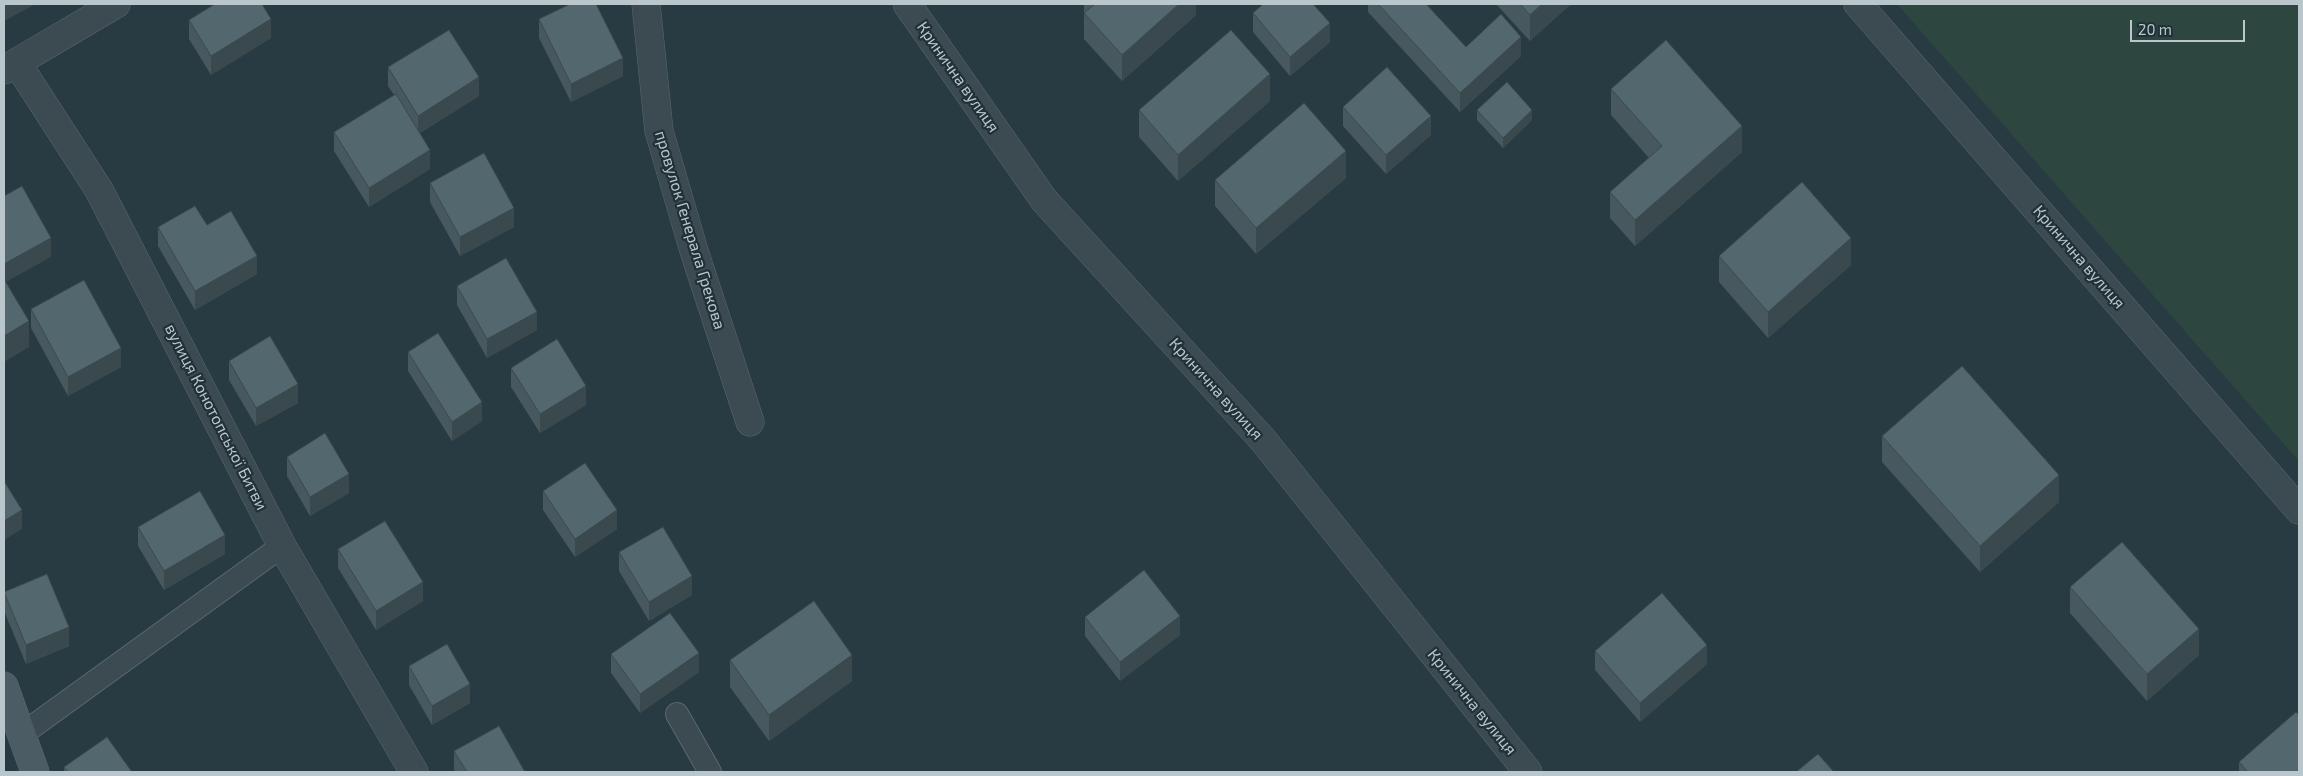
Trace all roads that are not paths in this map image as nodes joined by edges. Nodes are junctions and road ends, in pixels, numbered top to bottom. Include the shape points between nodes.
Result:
1 (116, 4) edge
2 (646, 4) edge
3 (907, 4) edge
4 (1858, 4) edge
5 (10, 67) edge
6 (750, 422) dead end
7 (2299, 510) edge
8 (282, 546) junction
9 (4, 686) edge
10 (677, 714) dead end
11 (21, 735) junction
12 (35, 772) edge
13 (414, 772) edge
14 (710, 772) edge
15 (1528, 772) edge

1 - 5 street
2 - 6 street, провулок Генерала Грекова via 659,131
3 - 15 street, Кринична вулиця via 1044,200 1263,440
4 - 7 street, Кринична вулиця
5 - 8 street, вулиця Конотопської Битви via 99,190
8 - 11 lane
8 - 13 street, вулиця Конотопської Битви
9 - 11 main road
10 - 14 lane
11 - 12 main road

